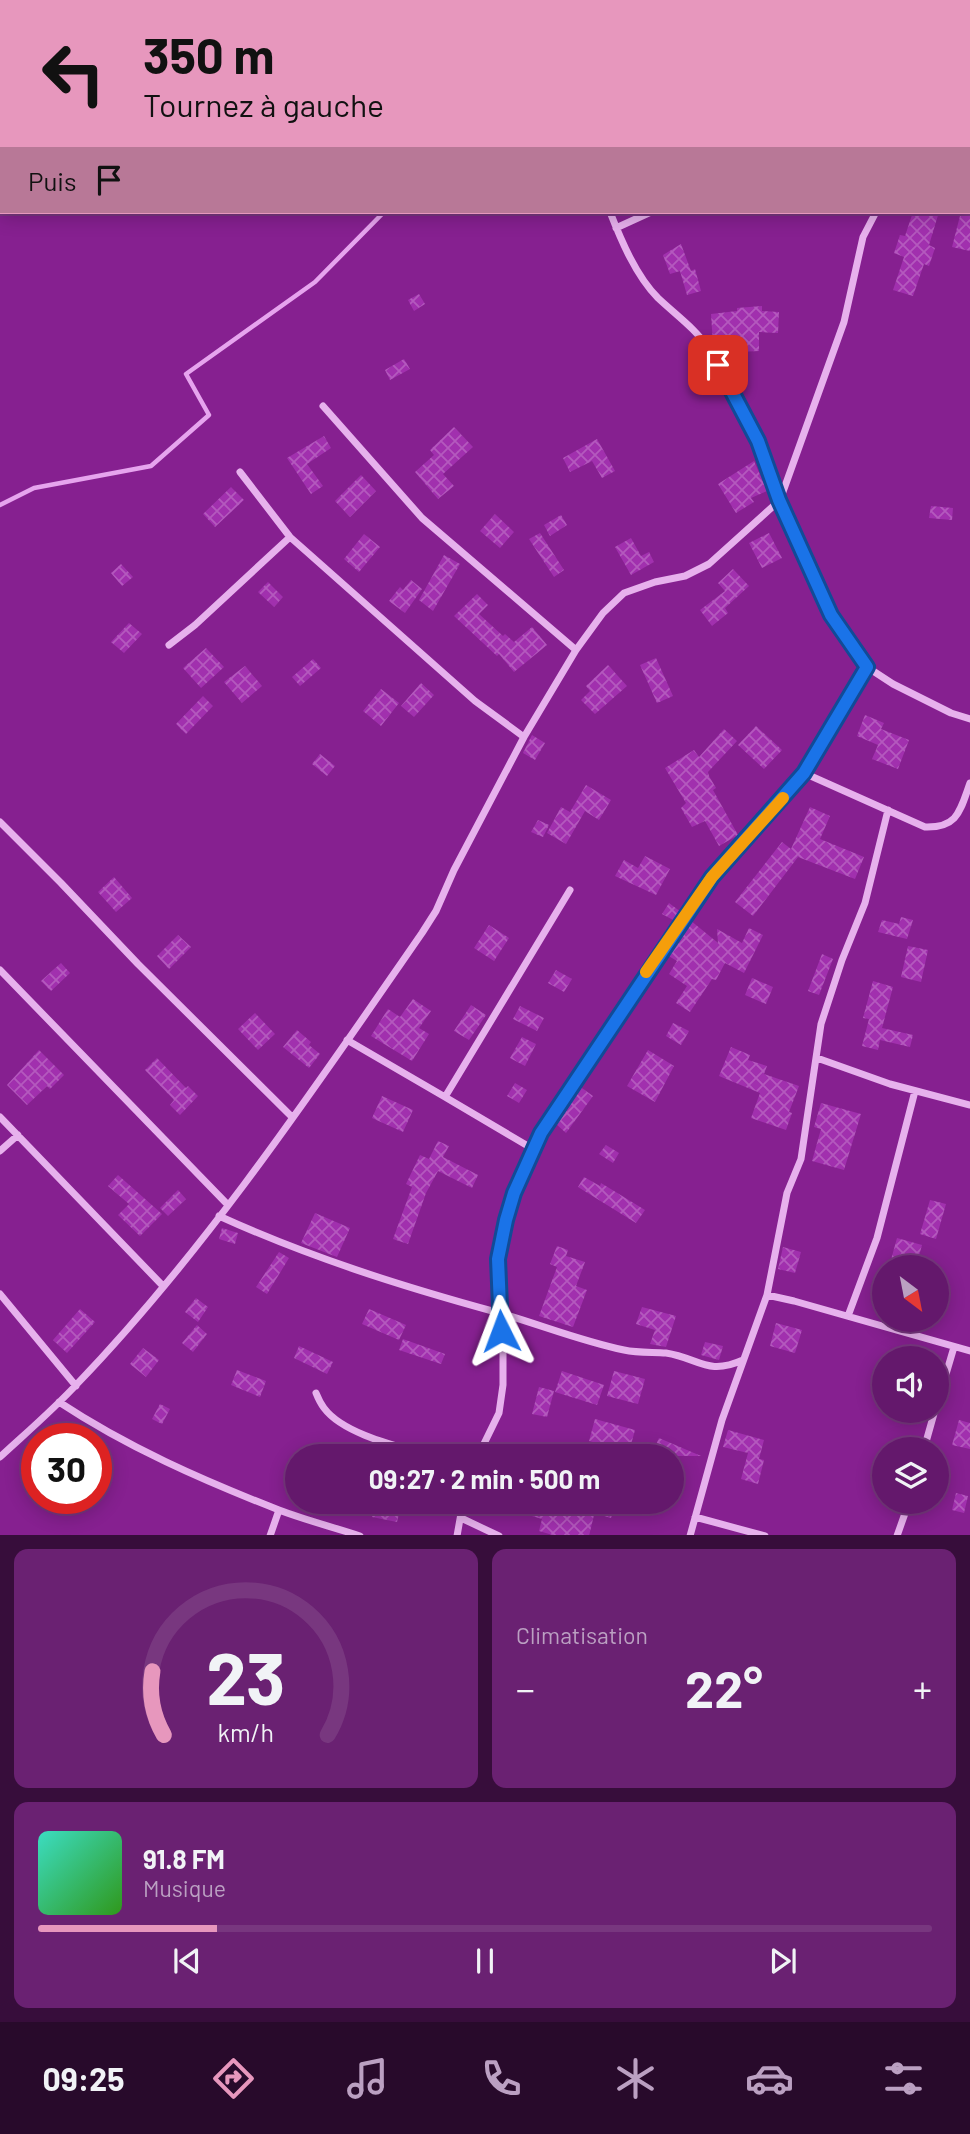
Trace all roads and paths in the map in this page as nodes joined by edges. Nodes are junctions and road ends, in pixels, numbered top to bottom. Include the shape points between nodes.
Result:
1 (611, 214) edge
2 (647, 214) edge
3 (875, 214) edge
4 (617, 228) junction
5 (323, 406) dead end
6 (240, 472) dead end
7 (779, 500) junction
8 (290, 537) junction
9 (169, 645) dead end
10 (576, 650) junction
11 (867, 667) junction
12 (970, 719) edge
13 (524, 737) junction
14 (804, 773) junction
15 (970, 783) edge
16 (888, 810) junction
17 (0, 822) edge
18 (570, 890) dead end
19 (0, 970) edge
20 (347, 1040) junction
21 (817, 1058) junction
22 (915, 1091) junction
23 (445, 1097) junction
24 (970, 1105) edge
25 (0, 1117) edge
26 (292, 1117) junction
27 (18, 1135) junction
28 (533, 1149) junction
29 (0, 1151) edge
30 (228, 1205) junction
31 (219, 1216) junction
32 (163, 1286) junction
33 (0, 1294) edge
34 (767, 1295) junction
35 (500, 1313) junction
36 (848, 1317) junction
37 (954, 1348) junction
38 (970, 1351) edge
39 (743, 1360) junction
40 (949, 1365) edge
41 (76, 1386) junction
42 (316, 1394) dead end
43 (59, 1402) junction
44 (396, 1444) edge
45 (484, 1444) edge
46 (0, 1457) edge
47 (279, 1510) junction
48 (462, 1514) edge
49 (905, 1514) edge
50 (695, 1517) junction
51 (461, 1518) junction
52 (270, 1535) edge
53 (360, 1535) edge
54 (457, 1535) edge
55 (499, 1535) edge
56 (690, 1535) edge
57 (765, 1535) edge
58 (897, 1535) edge

1 - 4 street
2 - 4 street
3 - 7 street via 863,237 844,322
4 - 7 street via 656,296 700,335 709,349 758,441
5 - 10 street via 422,518
6 - 8 street
7 - 10 street via 709,564 624,593 603,612
7 - 11 street via 831,615
8 - 9 street
8 - 13 street via 475,701
10 - 13 street
11 - 12 street via 916,697
11 - 14 street
13 - 20 street via 436,911
14 - 16 street
14 - 28 street via 712,877 557,1106
15 - 16 street via 952,822 941,827 925,827
16 - 21 street via 868,894 821,1024
17 - 26 street
18 - 23 street
19 - 30 street
20 - 23 street
20 - 26 street
21 - 22 street
21 - 34 street via 801,1159 787,1194
22 - 24 street
22 - 36 street via 877,1238
23 - 28 street
25 - 27 street
26 - 30 street
27 - 29 street
27 - 32 street
28 - 35 street via 509,1211 498,1259
30 - 31 street
31 - 32 street
31 - 35 street via 300,1251
32 - 41 street
33 - 41 street
34 - 36 street
34 - 39 street
35 - 39 street via 626,1351 668,1354 720,1368
35 - 45 street via 499,1413
36 - 37 street
37 - 38 street
37 - 40 street
39 - 50 street
41 - 43 street
42 - 44 street via 335,1419
43 - 46 street
43 - 47 street via 152,1456
47 - 52 street
47 - 53 street
48 - 51 street
49 - 58 street
50 - 56 street
50 - 57 street
51 - 54 street
51 - 55 street

